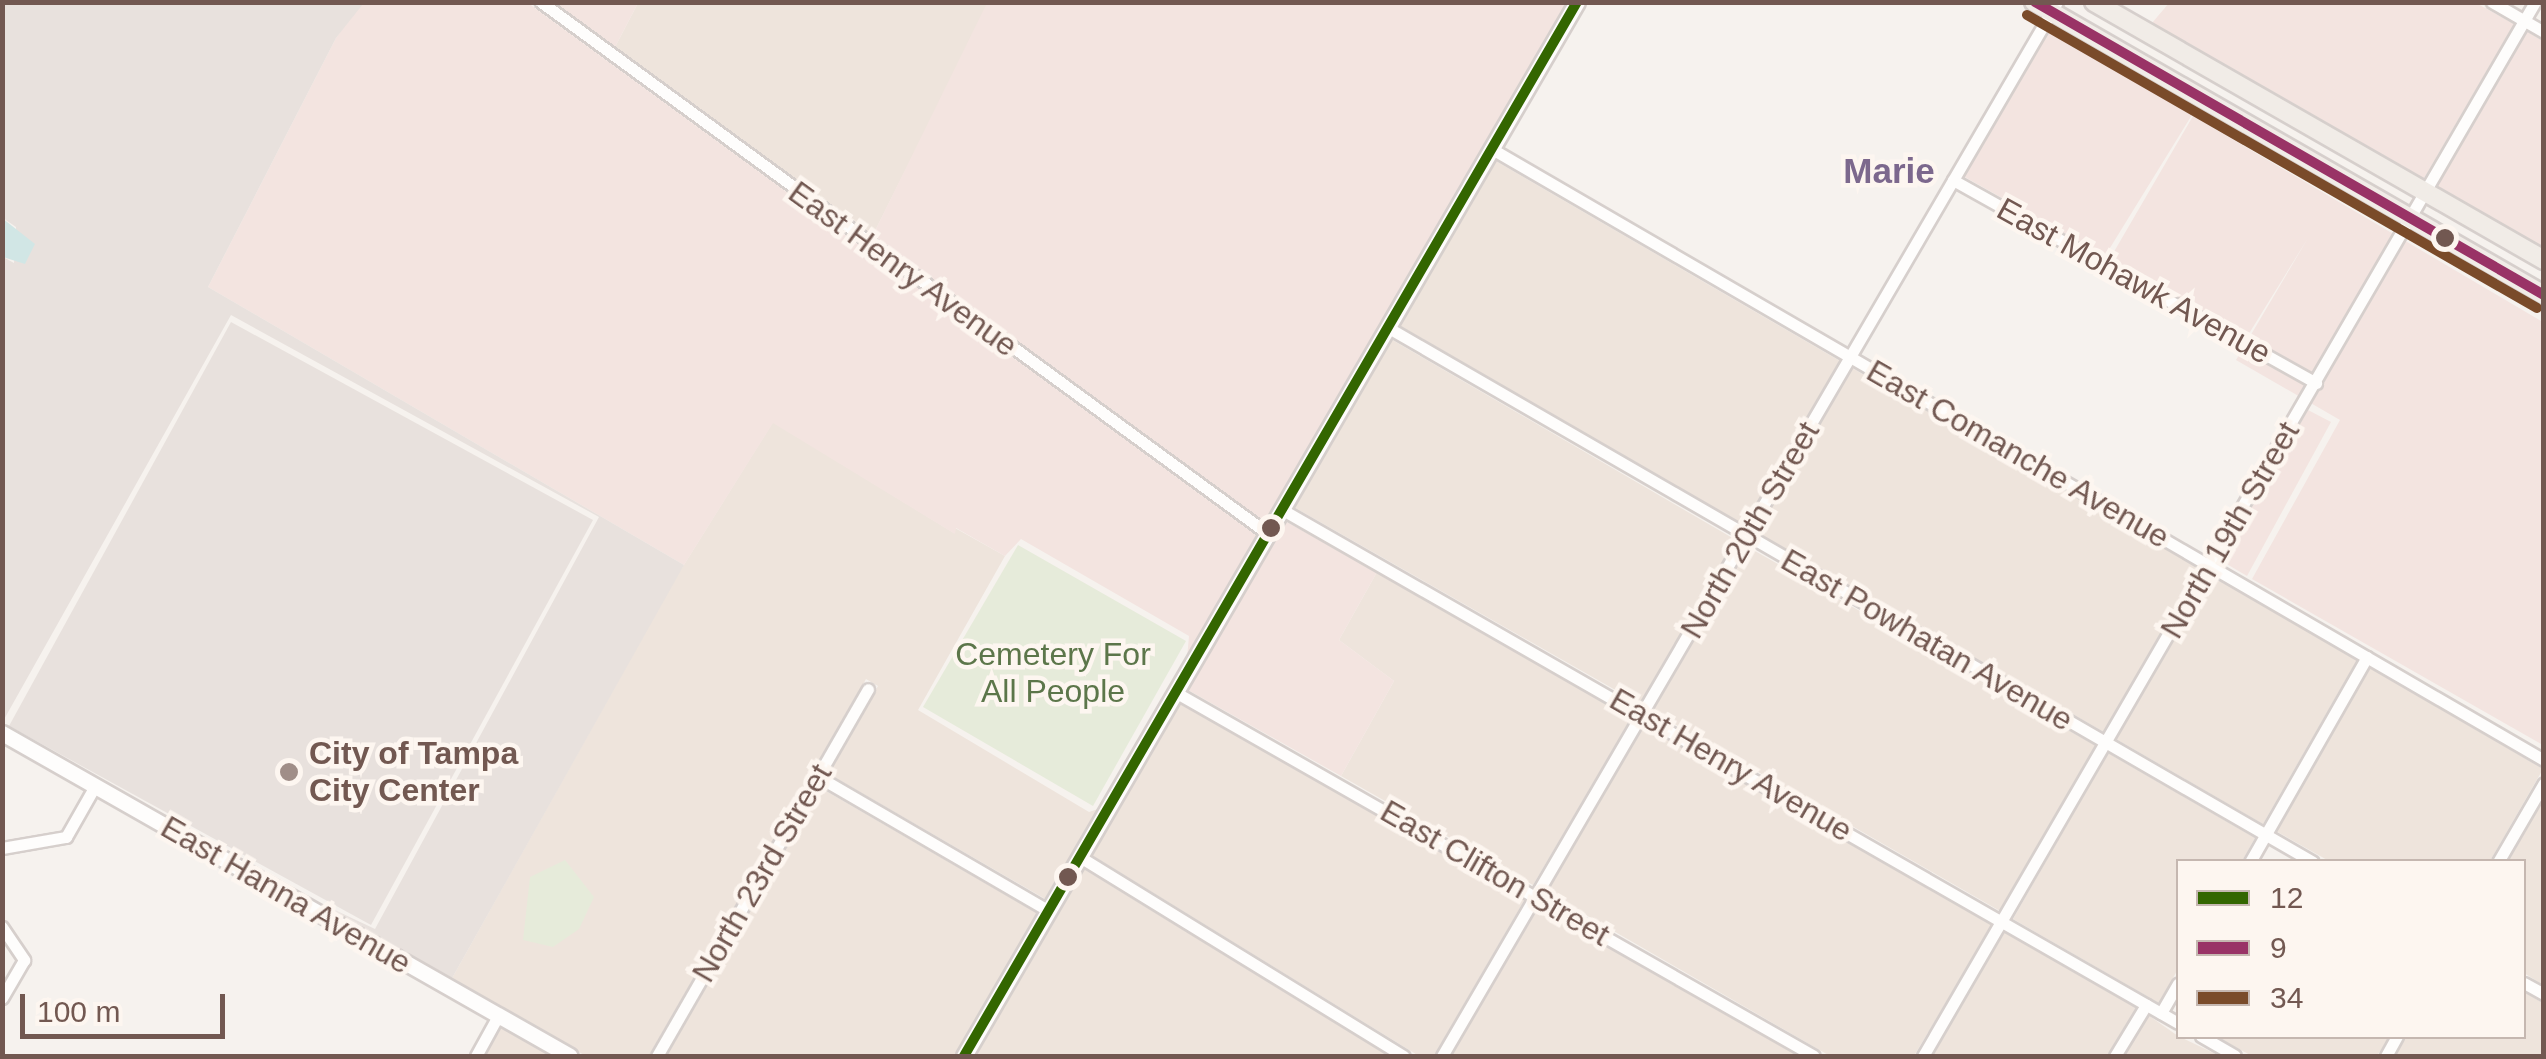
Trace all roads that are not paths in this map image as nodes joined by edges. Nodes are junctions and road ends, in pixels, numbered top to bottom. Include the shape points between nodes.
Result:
1 (542, 2) edge
2 (1577, 2) edge
3 (2034, 2) edge
4 (2094, 2) edge
5 (2492, 2) edge
6 (2535, 2) edge
7 (2054, 8) edge
8 (2524, 21) junction
9 (2544, 32) edge
10 (1492, 149) junction
11 (1953, 180) junction
12 (2424, 191) junction
13 (2412, 219) junction
14 (2544, 260) edge
15 (2544, 296) edge
16 (1387, 327) junction
17 (1850, 358) junction
18 (2316, 383) junction
19 (1282, 509) junction
20 (1267, 533) junction
21 (1746, 536) junction
22 (2209, 563) junction
23 (2367, 657) junction
24 (868, 689) dead end
25 (1175, 692) junction
26 (1642, 714) junction
27 (2, 732) edge
28 (2106, 742) junction
29 (2544, 760) edge
30 (817, 776) junction
31 (2544, 783) edge
32 (95, 786) junction
33 (2266, 834) junction
34 (2, 848) edge
35 (1080, 858) junction
36 (2252, 859) edge
37 (2308, 859) edge
38 (2500, 859) edge
39 (1536, 895) junction
40 (1049, 910) junction
41 (2002, 922) junction
42 (2, 927) edge
43 (2176, 987) edge
44 (2, 998) edge
45 (2146, 1005) junction
46 (2161, 1013) junction
47 (498, 1016) junction
48 (2176, 1023) edge
49 (2206, 1039) edge
50 (476, 1056) edge
51 (570, 1056) edge
52 (657, 1056) edge
53 (964, 1056) edge
54 (1404, 1056) edge
55 (1442, 1056) edge
56 (1814, 1056) edge
57 (1922, 1056) edge
58 (2116, 1056) edge
59 (2236, 1056) edge

1 - 20 street, East Henry Avenue
2 - 10 street
3 - 7 main road
4 - 12 main road
5 - 8 street
6 - 8 street, North 19th Street
7 - 11 street, North 20th Street
7 - 13 main road
8 - 9 street
8 - 12 street, North 19th Street
10 - 16 street
10 - 17 street, East Comanche Avenue
11 - 17 street, North 20th Street
11 - 18 street, East Mohawk Avenue
12 - 13 street, North 19th Street
12 - 14 main road
13 - 15 main road
13 - 18 street, North 19th Street
16 - 19 street
16 - 21 street, East Powhatan Avenue
17 - 21 street, North 20th Street
17 - 22 street, East Comanche Avenue
18 - 22 street, North 19th Street
19 - 20 street
19 - 26 street, East Henry Avenue
20 - 25 street
21 - 26 street, North 20th Street
21 - 28 street, East Powhatan Avenue
22 - 23 street, East Comanche Avenue
22 - 28 street, North 19th Street
23 - 29 street, East Comanche Avenue
23 - 33 street
24 - 30 street, North 23rd Street
25 - 35 street
25 - 39 street, East Clifton Street
26 - 39 street, North 20th Street
26 - 41 street, East Henry Avenue
27 - 32 street, East Hanna Avenue
28 - 33 street, East Powhatan Avenue
28 - 41 street, North 19th Street
30 - 40 street
30 - 52 street, North 23rd Street
31 - 38 street
32 - 34 street via 66,836
32 - 47 street, East Hanna Avenue
33 - 36 street
33 - 37 street, East Powhatan Avenue
35 - 40 street
35 - 54 street
39 - 55 street, North 20th Street
39 - 56 street, East Clifton Street
40 - 53 street
41 - 45 street, East Henry Avenue
41 - 57 street, North 19th Street
42 - 44 street via 24,960
43 - 46 street
45 - 46 street, East Henry Avenue
45 - 58 street
46 - 48 street, East Henry Avenue
47 - 50 street
47 - 51 street, East Hanna Avenue
49 - 59 street

